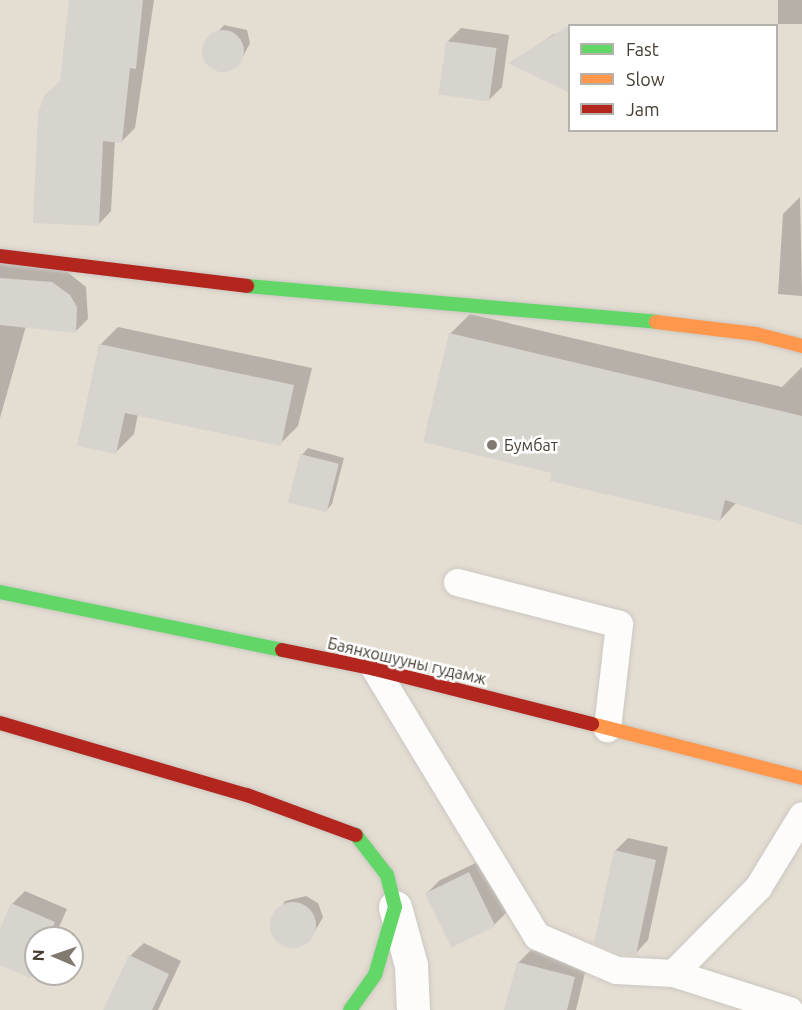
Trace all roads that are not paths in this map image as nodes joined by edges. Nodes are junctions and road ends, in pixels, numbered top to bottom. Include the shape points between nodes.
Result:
1 (0, 256) edge
2 (802, 346) edge
3 (457, 582) dead end
4 (0, 592) edge
5 (375, 669) junction
6 (0, 723) edge
7 (607, 728) junction
8 (802, 778) edge
9 (802, 815) edge
10 (395, 907) junction
11 (673, 973) junction
12 (351, 1010) edge
13 (412, 1010) edge
14 (789, 1010) edge

1 - 2 street via 186,281 577,313 756,334
3 - 7 lane via 619,624
4 - 5 street, Баянхошууны гудамж
5 - 7 street, Баянхошууны гудамж
5 - 11 lane via 537,936 616,970
6 - 10 street via 247,795 360,837 387,875
7 - 8 street, Баянхошууны гудамж
9 - 11 lane via 758,887
10 - 12 street via 375,975
10 - 13 street via 411,965
11 - 14 lane

